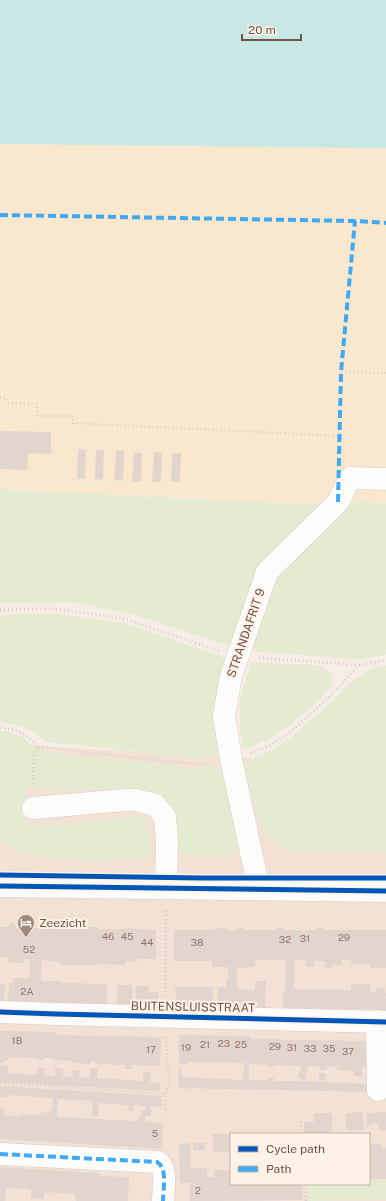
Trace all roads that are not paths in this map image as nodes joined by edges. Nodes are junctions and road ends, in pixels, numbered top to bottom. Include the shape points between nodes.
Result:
1 (386, 479) edge
2 (33, 808) dead end
3 (0, 886) edge
4 (166, 888) junction
5 (259, 889) junction
6 (386, 891) edge
7 (0, 1012) edge
8 (382, 1022) edge
9 (378, 1090) dead end
10 (0, 1154) edge
11 (163, 1201) edge

1 - 5 street, STRANDAFRIT 9 via 350,478 338,502 267,572 231,676 224,716
2 - 4 street via 131,800 155,805 165,817
3 - 4 street
4 - 5 street
5 - 6 street
7 - 8 street, BUITENSLUISSTRAAT
8 - 9 street
10 - 11 street via 157,1162 163,1169

